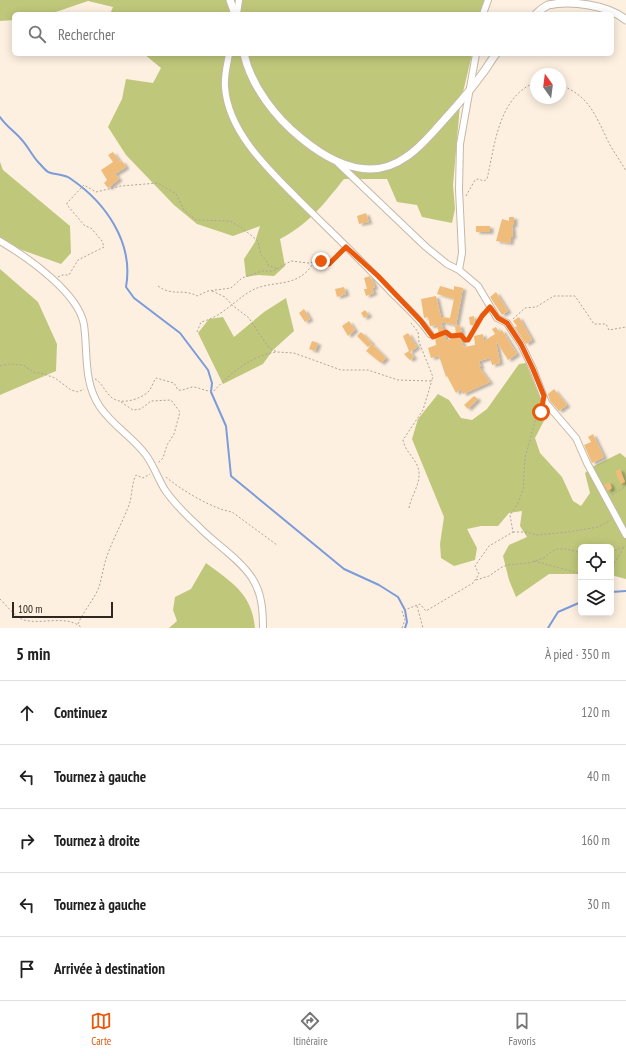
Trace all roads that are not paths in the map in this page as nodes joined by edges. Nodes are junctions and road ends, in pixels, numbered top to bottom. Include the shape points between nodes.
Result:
1 (230, 0) edge
2 (239, 0) edge
3 (488, 0) edge
4 (235, 12) edge
5 (236, 12) edge
6 (484, 12) edge
7 (539, 12) edge
8 (613, 12) edge
9 (614, 12) edge
10 (626, 20) edge
11 (229, 56) edge
12 (244, 56) edge
13 (476, 56) edge
14 (495, 56) edge
15 (470, 90) junction
16 (338, 163) junction
17 (0, 242) edge
18 (459, 270) junction
19 (430, 334) road end
20 (626, 536) edge
21 (263, 628) edge

1 - 4 street
2 - 5 street
3 - 6 street
7 - 8 street via 548,5 566,2 598,5
9 - 10 street
11 - 19 street via 225,82 227,99 249,147 277,179 378,276
12 - 16 street via 246,66 275,112 295,133
13 - 15 street
14 - 15 street
15 - 16 street via 420,146 405,158 371,168 357,168
15 - 18 street via 460,144 462,253
16 - 18 street via 426,247
17 - 21 street via 55,282 75,303 84,324 86,369 100,407 147,456 165,490 178,506 252,578 263,608
18 - 20 street via 478,286 498,318 507,323 521,344 546,403 576,438

